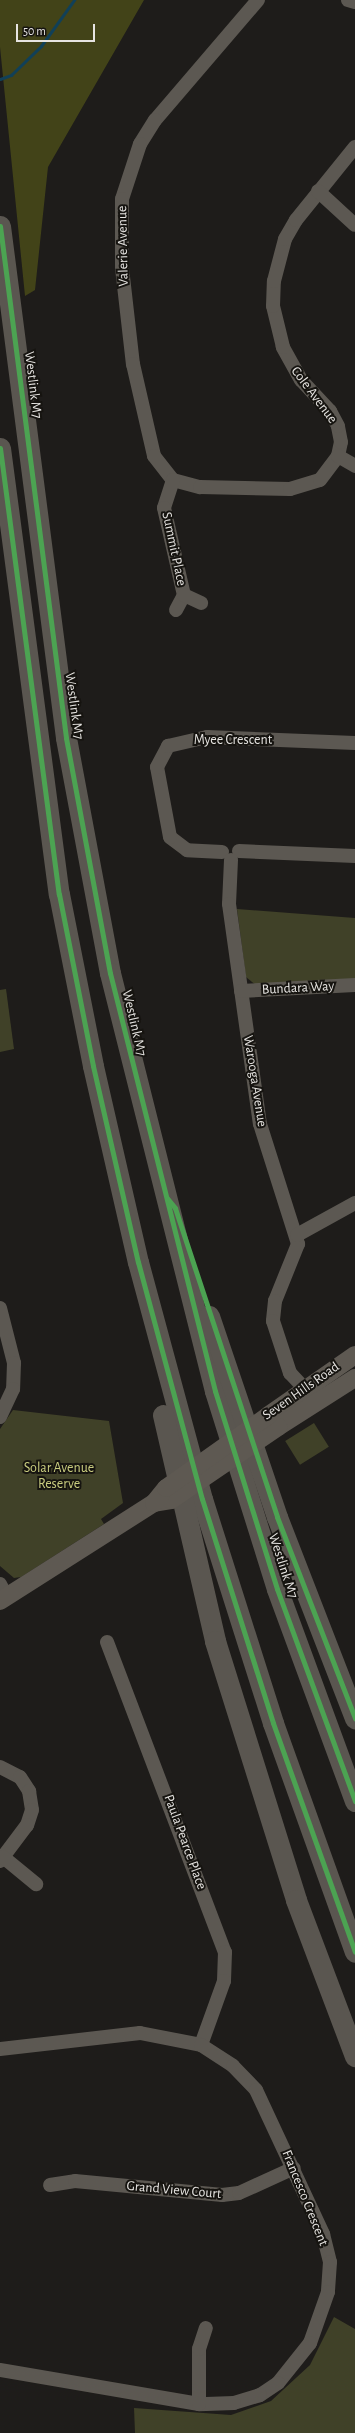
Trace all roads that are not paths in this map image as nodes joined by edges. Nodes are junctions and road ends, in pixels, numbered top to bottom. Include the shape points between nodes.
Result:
1 (258, 0) edge
2 (348, 0) edge
3 (355, 2) edge
4 (355, 147) edge
5 (318, 191) junction
6 (355, 225) edge
7 (0, 226) edge
8 (0, 448) edge
9 (338, 456) junction
10 (355, 466) edge
11 (173, 480) junction
12 (184, 595) junction
13 (201, 602) dead end
14 (176, 610) dead end
15 (355, 743) edge
16 (231, 854) junction
17 (355, 856) edge
18 (355, 984) edge
19 (241, 991) junction
20 (93, 1066) junction
21 (163, 1192) junction
22 (355, 1203) edge
23 (297, 1235) junction
24 (0, 1308) edge
25 (355, 1355) edge
26 (355, 1378) edge
27 (305, 1389) junction
28 (330, 1392) junction
29 (0, 1417) edge
30 (278, 1420) junction
31 (2, 1594) edge
32 (107, 1642) dead end
33 (355, 1718) edge
34 (0, 1767) edge
35 (355, 1801) edge
36 (2, 1859) edge
37 (36, 1884) dead end
38 (355, 1952) edge
39 (200, 2045) junction
40 (0, 2049) edge
41 (355, 2056) edge
42 (294, 2168) junction
43 (50, 2185) dead end
44 (206, 2328) dead end
45 (0, 2370) edge
46 (199, 2404) junction

1 - 11 street, Valerie Avenue via 154,120 140,144 122,199 122,268 133,364 154,456
2 - 3 street
4 - 5 street
5 - 6 street
5 - 9 street, Cole Avenue via 285,239 274,281 274,306 291,365 338,426 341,442
7 - 21 highway, Westlink M7 via 66,738 110,973
8 - 20 highway via 59,894
9 - 10 street
9 - 11 street via 320,480 290,489 200,487
11 - 12 street, Summit Place via 164,508
12 - 13 street, Summit Place
12 - 14 street, Summit Place
15 - 16 street, Myee Crescent via 207,737 168,746 157,767 170,837 187,850
16 - 17 street, Myee Crescent
16 - 19 street, Warooga Avenue via 229,904
18 - 19 street, Bundara Way
19 - 23 street, Warooga Avenue via 260,1124
20 - 38 highway via 138,1262 202,1499 273,1723
20 - 41 highway via 103,1144 215,1640 296,1900
21 - 33 highway via 175,1208 277,1517
21 - 35 highway, Westlink M7 via 215,1391 270,1566
22 - 23 street
23 - 27 street, Warooga Avenue via 298,1252 281,1295 282,1325
24 - 29 street via 14,1363 13,1389
25 - 27 main road, Seven Hills Road
26 - 28 main road, Seven Hills Road
27 - 28 main road
27 - 30 main road, Seven Hills Road
28 - 30 main road, Seven Hills Road
30 - 31 main road, Seven Hills Road, bridge via 166,1488 154,1503
32 - 39 street, Paula Pearce Place via 224,1952 224,1982
34 - 36 street via 20,1777 29,1791 32,1810 27,1825
36 - 37 street
39 - 40 street, Francesco Crescent via 140,2033
39 - 42 street, Francesco Crescent via 233,2066 256,2090
42 - 43 street, Grand View Court via 238,2193 222,2196 75,2181
42 - 46 street, Francesco Crescent via 323,2234 330,2262 328,2292 321,2321 297,2363 278,2383 260,2395 234,2403
44 - 46 street via 199,2349
45 - 46 street, Francesco Crescent

